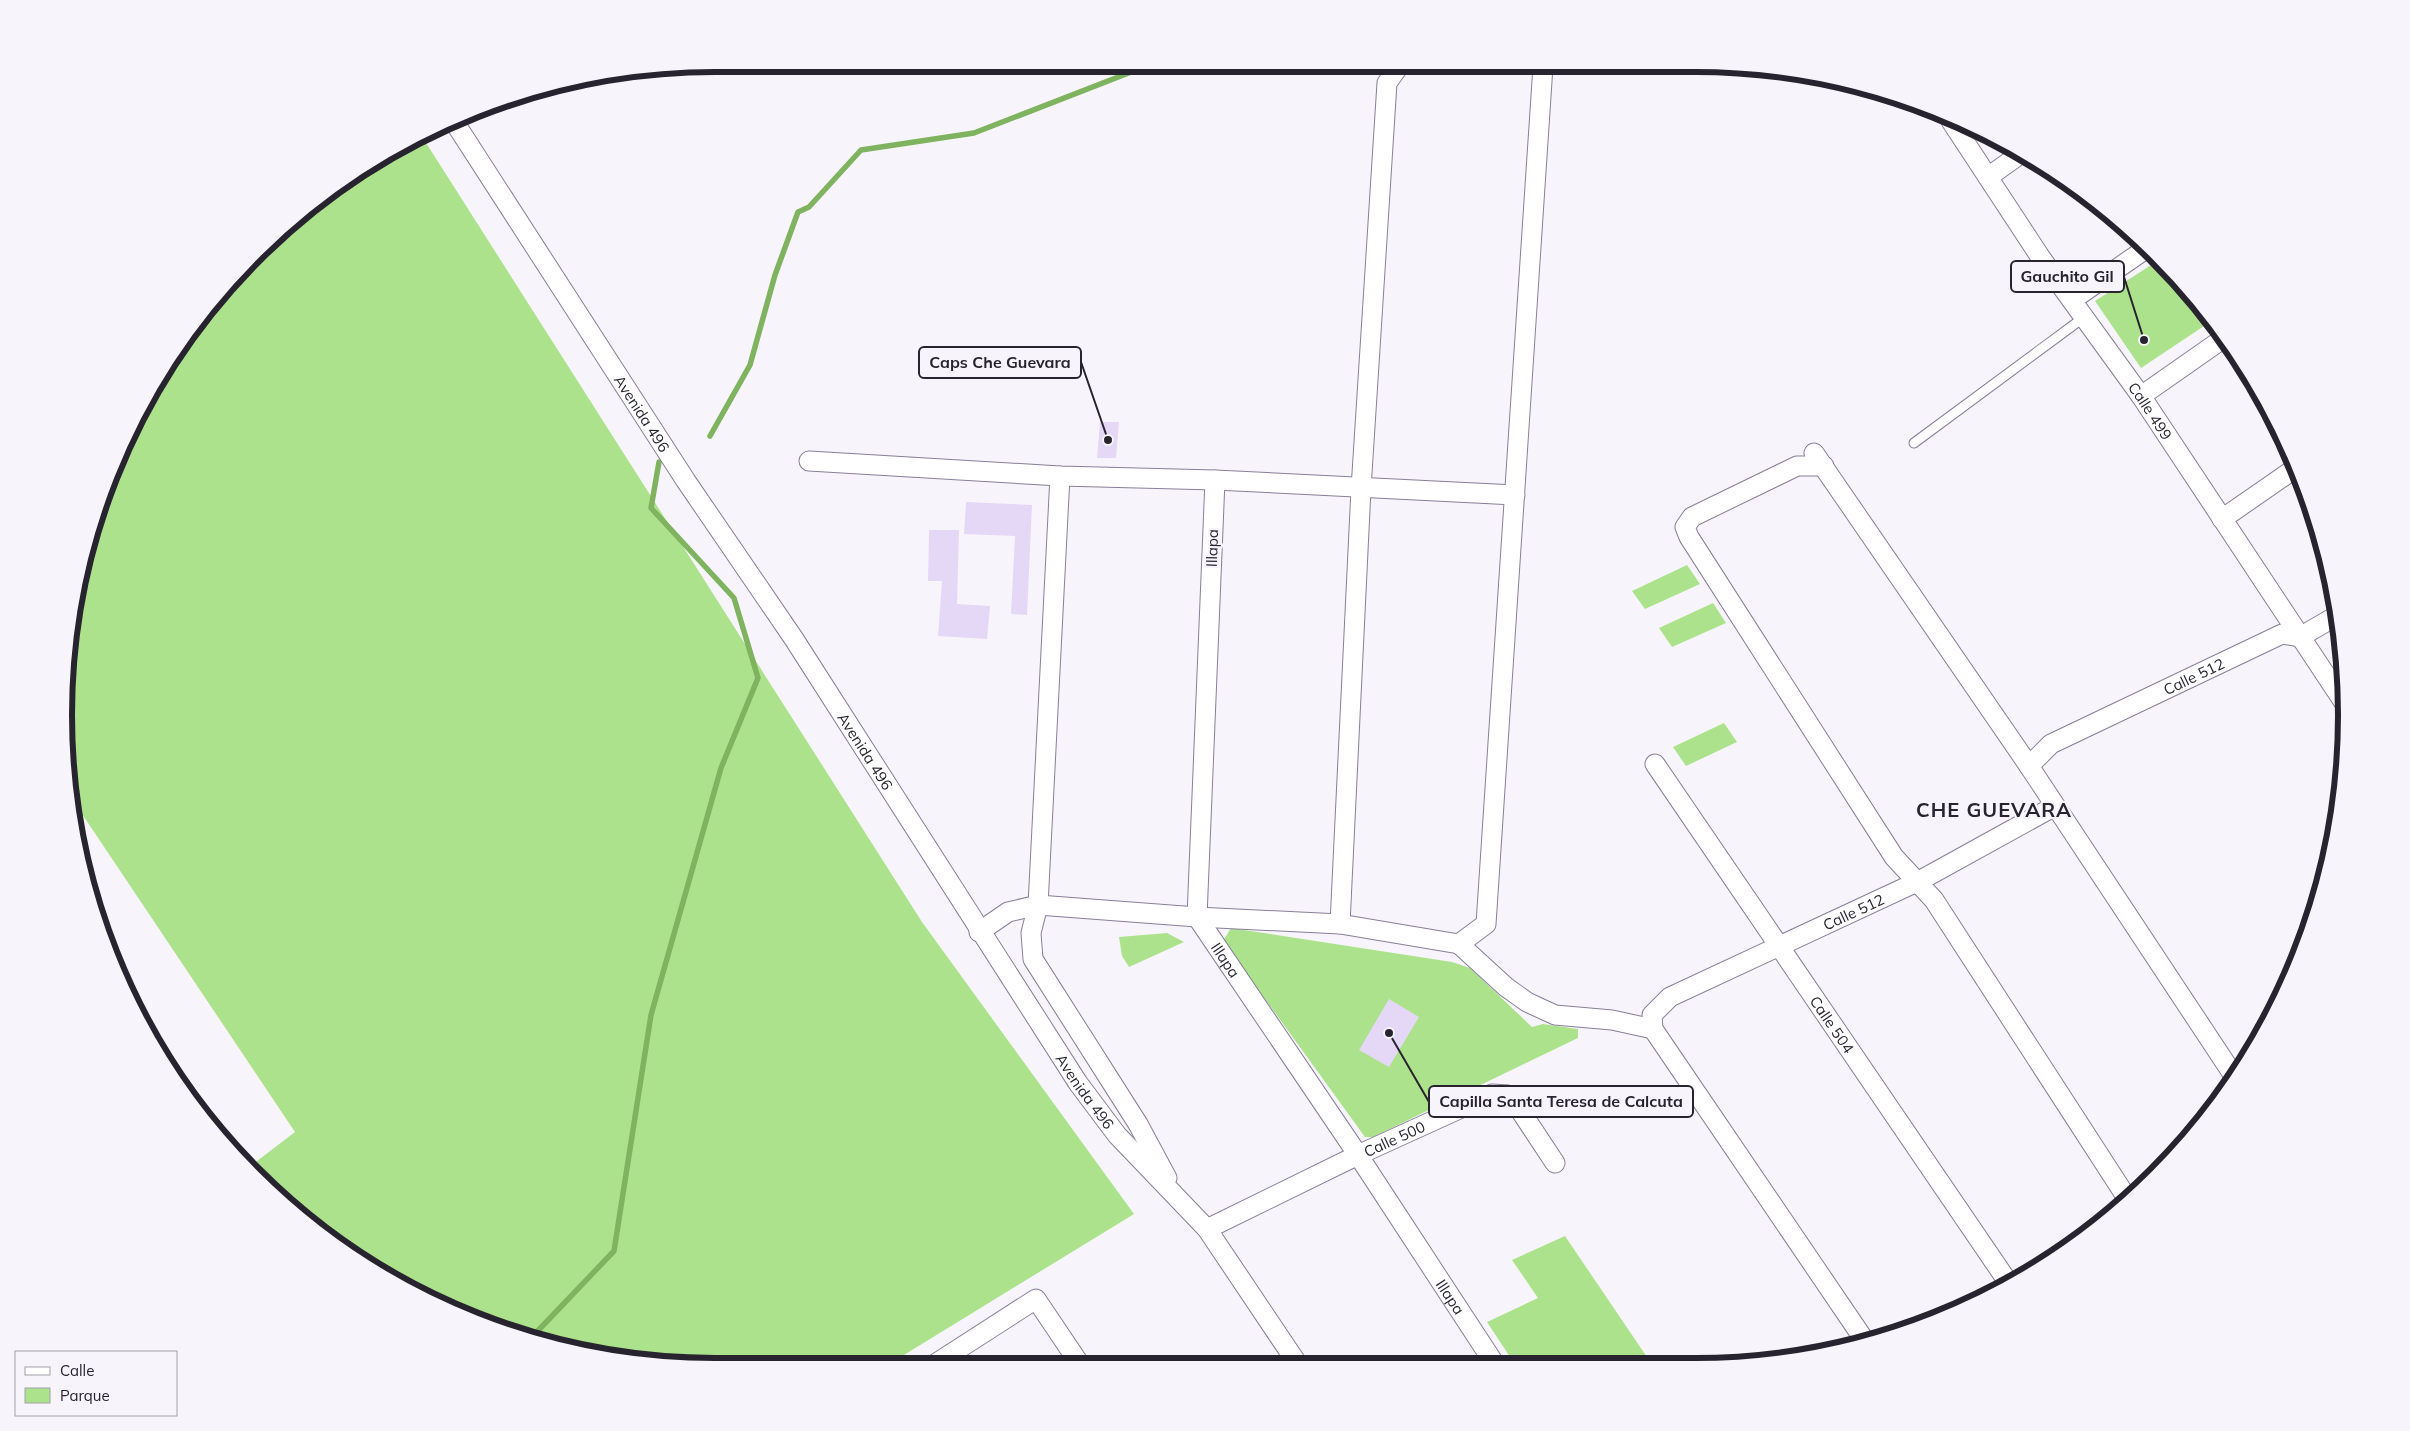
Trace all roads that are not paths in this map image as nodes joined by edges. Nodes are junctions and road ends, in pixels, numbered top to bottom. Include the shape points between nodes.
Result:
1 (1395, 72) edge
2 (1544, 72) edge
3 (457, 127) edge
4 (1956, 128) edge
5 (2015, 158) edge
6 (1988, 177) junction
7 (2140, 253) edge
8 (2072, 300) junction
9 (2084, 318) junction
10 (2218, 342) edge
11 (2142, 396) junction
12 (1914, 444) dead end
13 (809, 461) dead end
14 (2290, 472) edge
15 (1060, 476) junction
16 (1215, 480) junction
17 (1361, 489) junction
18 (1515, 495) junction
19 (2222, 519) junction
20 (2330, 620) edge
21 (2300, 637) junction
22 (2337, 692) edge
23 (1655, 764) dead end
24 (2029, 766) junction
25 (2055, 806) junction
26 (1918, 881) junction
27 (1038, 905) junction
28 (1197, 917) junction
29 (1340, 924) junction
30 (980, 932) junction
31 (1459, 944) junction
32 (1778, 946) junction
33 (1653, 1022) junction
34 (2231, 1070) edge
35 (1358, 1154) junction
36 (1555, 1163) dead end
37 (2124, 1193) edge
38 (1177, 1198) junction
39 (1207, 1229) junction
40 (2005, 1278) edge
41 (1862, 1337) edge
42 (944, 1358) edge
43 (1076, 1358) edge
44 (1294, 1358) edge
45 (1491, 1358) edge

1 - 17 street via 1387,83
2 - 18 street
3 - 30 street, Avenida 496 via 657,437 794,639
4 - 6 street, Calle 499
5 - 6 street
6 - 8 street, Calle 499
7 - 8 street
8 - 9 street, Calle 499
9 - 11 street, Calle 499
9 - 12 lane
10 - 11 street
11 - 19 street, Calle 499
13 - 15 street
14 - 19 street
15 - 16 street
15 - 27 street
16 - 17 street
16 - 28 street, Illapa
17 - 18 street
17 - 29 street
18 - 31 street via 1486,924
19 - 21 street, Calle 499
20 - 21 street
21 - 22 street, Calle 499
21 - 24 street, Calle 512 via 2282,634 2051,744
23 - 32 street, Calle 504
24 - 25 street
24 - 26 street via 1819,460 1797,466 1692,516 1685,527 1694,546 1894,857
25 - 26 street, Calle 512
25 - 34 street
26 - 32 street, Calle 512
26 - 37 street via 1934,900
27 - 28 street
27 - 30 street via 1008,912
27 - 38 street via 1030,933 1033,959 1138,1124
28 - 29 street
28 - 35 street, Illapa
29 - 31 street
30 - 38 street, Avenida 496 via 1078,1082 1117,1135
31 - 33 street via 1506,987 1527,1002 1555,1015
32 - 33 street, Calle 512 via 1670,998
32 - 40 street, Calle 504
33 - 41 street
35 - 36 street, Calle 500 via 1492,1094 1508,1095 1514,1101
35 - 39 street, Calle 500
35 - 45 street, Illapa
38 - 39 street, Avenida 496
39 - 44 street, Avenida 496
42 - 43 street via 1036,1299

